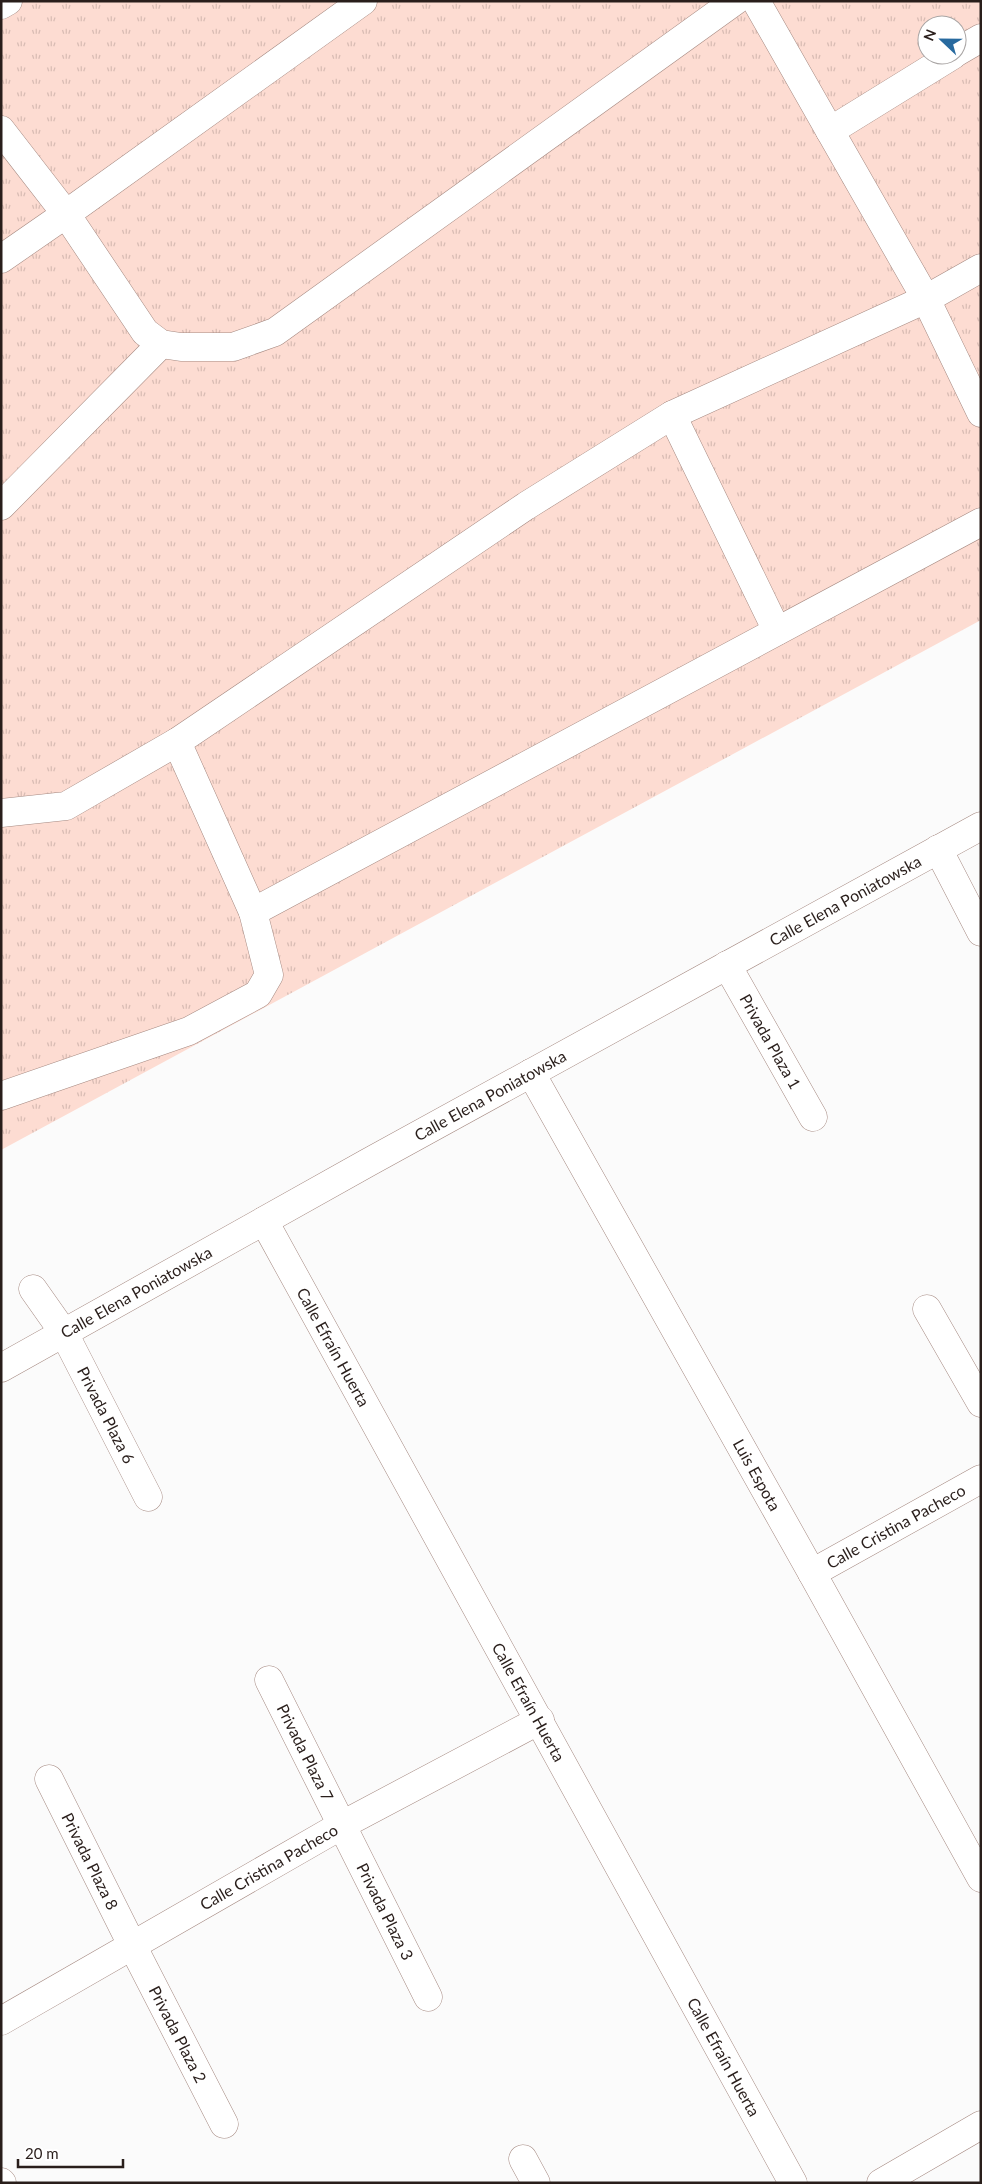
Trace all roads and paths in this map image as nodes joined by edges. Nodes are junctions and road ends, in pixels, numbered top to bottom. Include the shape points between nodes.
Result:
1 (8, 1) edge
2 (363, 1) edge
3 (736, 1) edge
4 (756, 1) edge
5 (1, 5) edge
6 (981, 38) edge
7 (967, 46) edge
8 (937, 65) edge
9 (1, 130) edge
10 (830, 131) junction
11 (66, 214) junction
12 (1, 259) edge
13 (981, 268) edge
14 (926, 299) junction
15 (161, 344) junction
16 (981, 413) edge
17 (672, 415) junction
18 (1, 506) edge
19 (981, 522) edge
20 (777, 631) junction
21 (177, 742) junction
22 (1, 814) edge
23 (981, 826) edge
24 (938, 850) junction
25 (253, 912) junction
26 (981, 932) edge
27 (727, 965) junction
28 (531, 1073) junction
29 (1, 1096) edge
30 (814, 1118) dead end
31 (264, 1220) junction
32 (33, 1289) dead end
33 (927, 1309) dead end
34 (64, 1333) junction
35 (1, 1368) edge
36 (981, 1403) edge
37 (981, 1479) edge
38 (148, 1497) dead end
39 (812, 1573) junction
40 (269, 1680) dead end
41 (540, 1720) junction
42 (49, 1778) dead end
43 (342, 1825) junction
44 (981, 1878) edge
45 (132, 1945) junction
46 (428, 1997) dead end
47 (1, 2021) edge
48 (224, 2124) dead end
49 (981, 2125) edge
50 (793, 2183) edge
51 (882, 2183) edge

1 - 5 street
2 - 11 street
3 - 15 street via 275,332 233,346
4 - 10 street
6 - 7 street
8 - 10 street
9 - 11 street
10 - 14 street
11 - 12 street
11 - 15 street via 145,332
13 - 14 street
14 - 16 street
14 - 17 street
15 - 18 street
17 - 20 street
17 - 21 street via 526,506
19 - 20 street
20 - 25 street
21 - 22 street via 66,806
21 - 25 street
23 - 24 street, Calle Elena Poniatowska
24 - 26 street
24 - 27 street, Calle Elena Poniatowska
25 - 29 street via 269,975 258,994 189,1031
27 - 28 street, Calle Elena Poniatowska
27 - 30 street, Privada Plaza 1
28 - 31 street, Calle Elena Poniatowska
28 - 39 street, Luis Espota
31 - 34 street, Calle Elena Poniatowska
31 - 41 street, Calle Efraín Huerta
32 - 34 street
33 - 36 street
34 - 35 street, Calle Elena Poniatowska
34 - 38 street, Privada Plaza 6
37 - 39 street, Calle Cristina Pacheco
39 - 44 street, Luis Espota
40 - 43 street, Privada Plaza 7
41 - 43 street, Calle Cristina Pacheco
41 - 50 street, Calle Efraín Huerta
42 - 45 street, Privada Plaza 8
43 - 45 street, Calle Cristina Pacheco
43 - 46 street, Privada Plaza 3
45 - 47 street, Calle Cristina Pacheco
45 - 48 street, Privada Plaza 2
49 - 51 street

